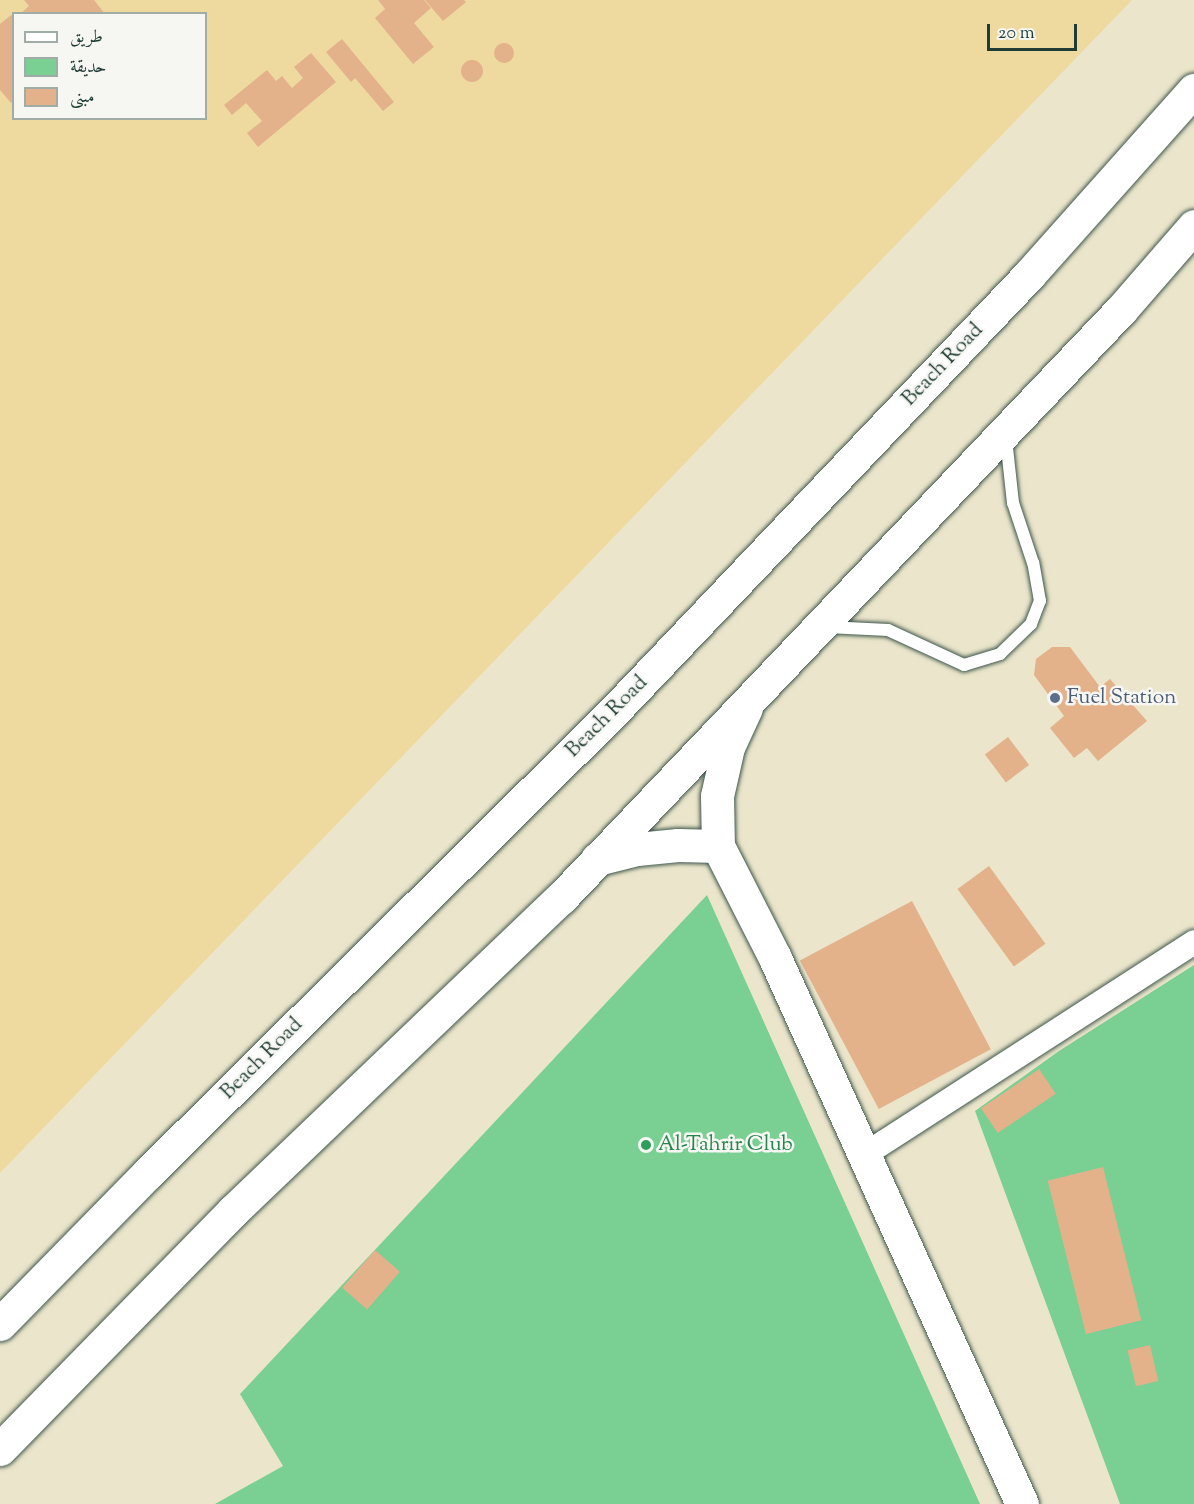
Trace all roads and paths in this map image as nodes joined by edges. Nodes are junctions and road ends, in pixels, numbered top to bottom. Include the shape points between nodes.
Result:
1 (1194, 90) edge
2 (1194, 226) edge
3 (1006, 432) junction
4 (819, 627) junction
5 (749, 702) junction
6 (718, 846) junction
7 (597, 859) junction
8 (1194, 942) edge
9 (864, 1155) junction
10 (0, 1324) edge
11 (0, 1449) edge
12 (1022, 1504) edge

1 - 10 main road, Beach Road via 1029,275 615,709
2 - 3 main road
3 - 4 main road
3 - 4 lane via 1012,503 1034,563 1040,601 1031,624 1000,654 964,665 888,630
4 - 5 main road
5 - 6 main road via 728,747 717,796
5 - 7 main road
6 - 7 main road via 637,849
6 - 9 main road via 775,958
7 - 11 main road via 561,898 233,1211
8 - 9 street
9 - 12 main road

